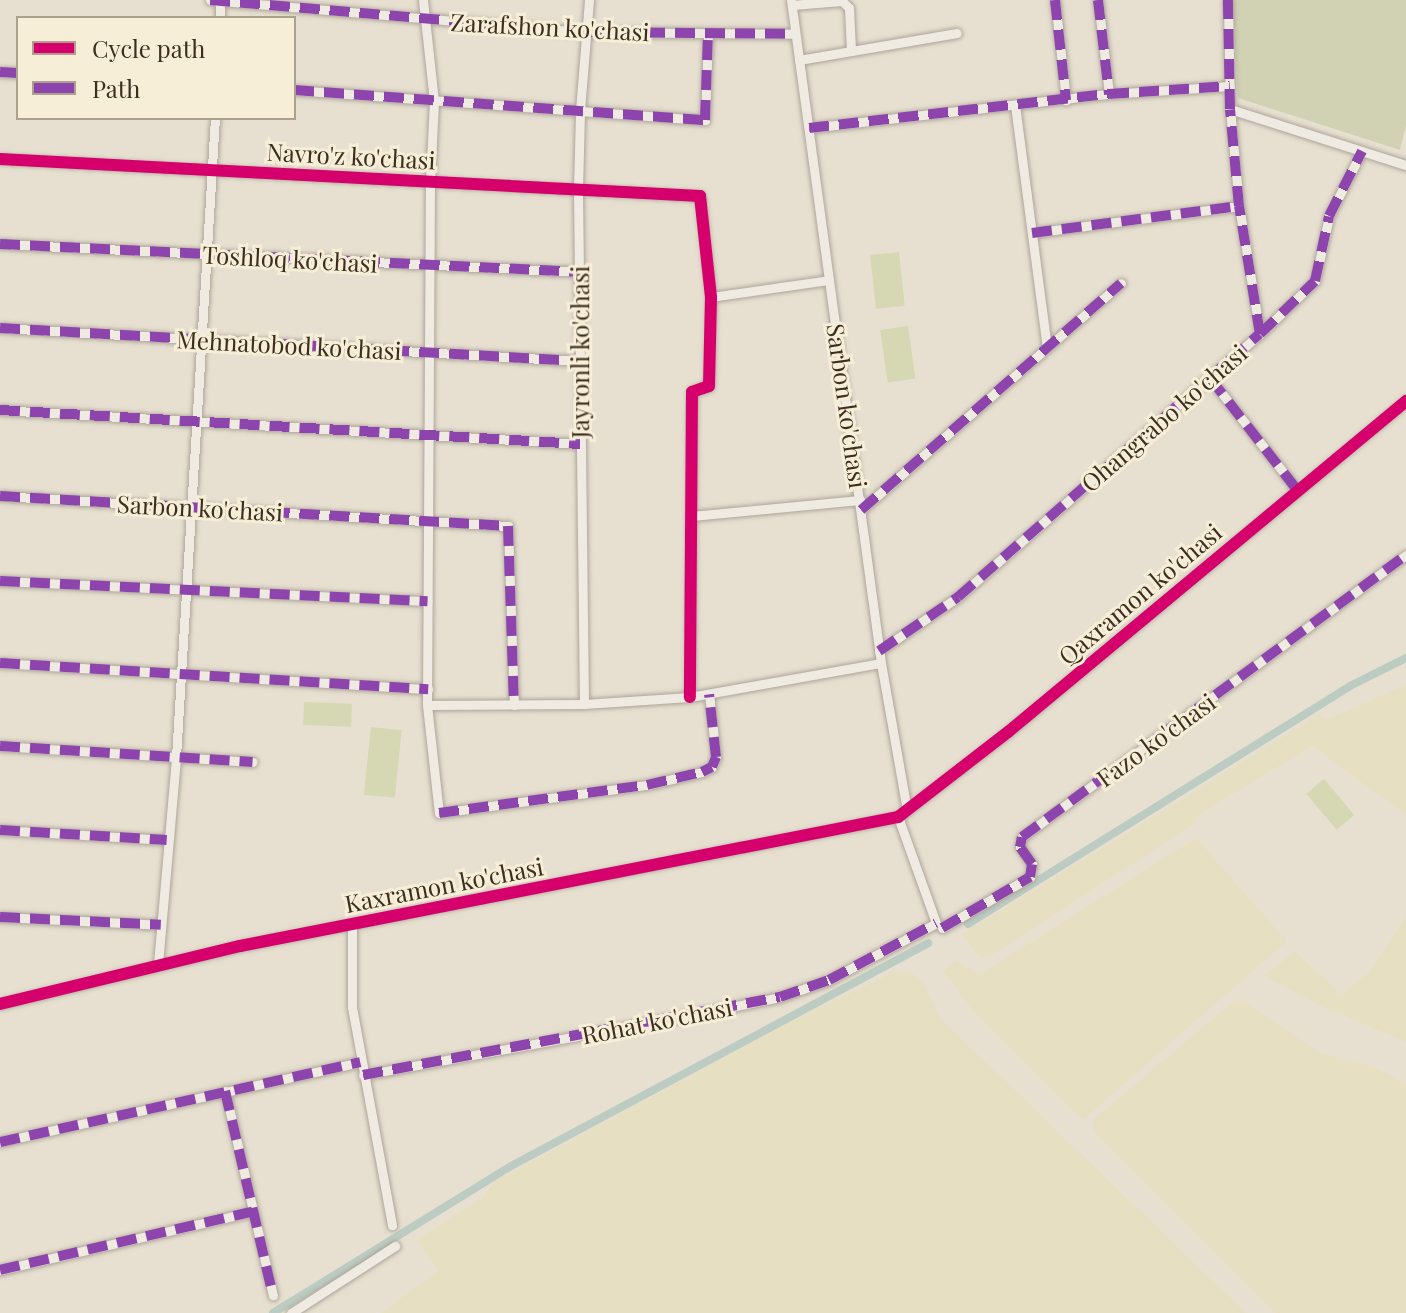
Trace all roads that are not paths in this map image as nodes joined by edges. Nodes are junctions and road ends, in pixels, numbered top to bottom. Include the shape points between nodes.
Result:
1 (210, 0) edge
2 (220, 0) edge
3 (423, 0) edge
4 (589, 0) edge
5 (1055, 0) edge
6 (1098, 0) edge
7 (1228, 0) edge
8 (791, 3) edge
9 (422, 20) junction
10 (585, 32) junction
11 (708, 33) junction
12 (957, 33) dead end
13 (795, 34) junction
14 (851, 51) junction
15 (799, 60) junction
16 (1230, 86) junction
17 (296, 90) edge
18 (1109, 94) junction
19 (1066, 100) junction
20 (434, 101) junction
21 (1015, 105) junction
22 (1230, 109) junction
23 (580, 110) junction
24 (215, 120) edge
25 (809, 128) junction
26 (1362, 151) junction
27 (0, 159) edge
28 (1406, 165) edge
29 (212, 170) junction
30 (430, 182) junction
31 (578, 189) junction
32 (1239, 206) junction
33 (1032, 233) junction
34 (0, 244) edge
35 (207, 254) junction
36 (429, 266) junction
37 (580, 272) junction
38 (829, 280) junction
39 (1121, 283) dead end
40 (711, 297) junction
41 (0, 328) edge
42 (1260, 334) junction
43 (201, 340) junction
44 (1047, 347) junction
45 (431, 353) junction
46 (578, 361) junction
47 (1210, 378) junction
48 (1406, 401) edge
49 (0, 410) edge
50 (195, 422) junction
51 (430, 434) junction
52 (580, 444) junction
53 (1298, 491) junction
54 (0, 496) edge
55 (860, 505) junction
56 (191, 508) junction
57 (691, 516) junction
58 (430, 519) junction
59 (1406, 555) edge
60 (0, 581) edge
61 (185, 592) junction
62 (428, 601) junction
63 (879, 651) junction
64 (0, 663) edge
65 (881, 663) junction
66 (180, 675) junction
67 (428, 689) junction
68 (709, 694) junction
69 (690, 697) junction
70 (584, 704) junction
71 (427, 705) junction
72 (514, 705) junction
73 (0, 746) edge
74 (176, 757) junction
75 (252, 762) dead end
76 (902, 814) junction
77 (0, 830) edge
78 (167, 840) junction
79 (0, 917) edge
80 (161, 925) junction
81 (352, 926) junction
82 (939, 926) junction
83 (158, 964) junction
84 (0, 1004) edge
85 (360, 1062) junction
86 (363, 1075) junction
87 (225, 1091) junction
88 (0, 1142) edge
89 (252, 1212) junction
90 (392, 1225) dead end
91 (395, 1246) dead end
92 (0, 1270) edge
93 (273, 1295) dead end
94 (291, 1313) edge

1 - 2 street, Zarafshon ko'chasi
2 - 9 street, Zarafshon ko'chasi
3 - 9 street
4 - 10 street, Jayronli ko'chasi
5 - 19 street
6 - 18 street
7 - 16 street, Ohangrabo ko'chasi
8 - 13 street, Sarbon ko'chasi
8 - 14 street via 842,1 849,8
9 - 10 street, Zarafshon ko'chasi
9 - 20 street
10 - 11 street, Zarafshon ko'chasi
10 - 23 street, Jayronli ko'chasi
11 - 13 street, Zarafshon ko'chasi
11 - 23 street via 705,120
12 - 14 street
13 - 15 street, Sarbon ko'chasi
14 - 15 street
15 - 25 street, Sarbon ko'chasi
16 - 18 street
16 - 22 street, Ohangrabo ko'chasi
17 - 20 street
18 - 19 street
19 - 21 street
20 - 23 street
20 - 30 street
21 - 25 street
21 - 33 street
22 - 26 street
22 - 32 street, Ohangrabo ko'chasi
23 - 31 street, Jayronli ko'chasi
24 - 29 street
25 - 38 street, Sarbon ko'chasi
26 - 28 street
26 - 42 street via 1329,216 1315,281
27 - 29 street, Navro'z ko'chasi
29 - 30 street, Navro'z ko'chasi
29 - 35 street
30 - 31 street, Navro'z ko'chasi
30 - 36 street
31 - 37 street, Jayronli ko'chasi
31 - 40 street, Navro'z ko'chasi via 700,196
32 - 33 street
32 - 42 street, Ohangrabo ko'chasi
33 - 44 street
34 - 35 street, Toshloq ko'chasi
35 - 36 street, Toshloq ko'chasi
35 - 43 street
36 - 37 street, Toshloq ko'chasi
36 - 45 street
37 - 46 street, Jayronli ko'chasi
38 - 40 street
38 - 55 street, Sarbon ko'chasi
39 - 44 street
40 - 57 street via 709,386 692,392
41 - 43 street, Mehnatobod ko'chasi
42 - 47 street, Ohangrabo ko'chasi
43 - 45 street, Mehnatobod ko'chasi
43 - 50 street
44 - 55 street
45 - 46 street, Mehnatobod ko'chasi
45 - 51 street
46 - 52 street, Jayronli ko'chasi
47 - 53 street
47 - 63 street, Ohangrabo ko'chasi via 958,597
48 - 53 street, Qaxramon ko'chasi
49 - 50 street
50 - 51 street
50 - 56 street
51 - 52 street
51 - 58 street
52 - 70 street, Jayronli ko'chasi
53 - 76 street, Qaxramon ko'chasi
54 - 56 street, Sarbon ko'chasi
55 - 57 street
55 - 63 street, Sarbon ko'chasi
56 - 58 street, Sarbon ko'chasi
56 - 61 street
57 - 69 street
58 - 62 street
58 - 72 street, Sarbon ko'chasi via 508,526
59 - 82 street, Fazo ko'chasi via 1022,837 1020,847 1032,864 1030,877
60 - 61 street
61 - 62 street
61 - 66 street
62 - 67 street
63 - 65 street, Sarbon ko'chasi
64 - 66 street
65 - 68 street
65 - 76 street, Sarbon ko'chasi
66 - 67 street
66 - 74 street
67 - 71 street
68 - 69 street
68 - 71 street via 716,757 702,772 647,785 439,813
69 - 70 street
70 - 72 street
71 - 72 street
73 - 74 street
74 - 75 street
74 - 78 street
76 - 81 street, Kaxramon ko'chasi
76 - 82 street, Sarbon ko'chasi
77 - 78 street
78 - 80 street
79 - 80 street
80 - 83 street
81 - 83 street, Kaxramon ko'chasi
81 - 85 street via 352,1007
82 - 86 street, Rohat ko'chasi via 829,980 780,997
83 - 84 street, Kaxramon ko'chasi
85 - 86 street
85 - 87 street
86 - 90 street
87 - 88 street
87 - 89 street
89 - 92 street
89 - 93 street
91 - 94 street

